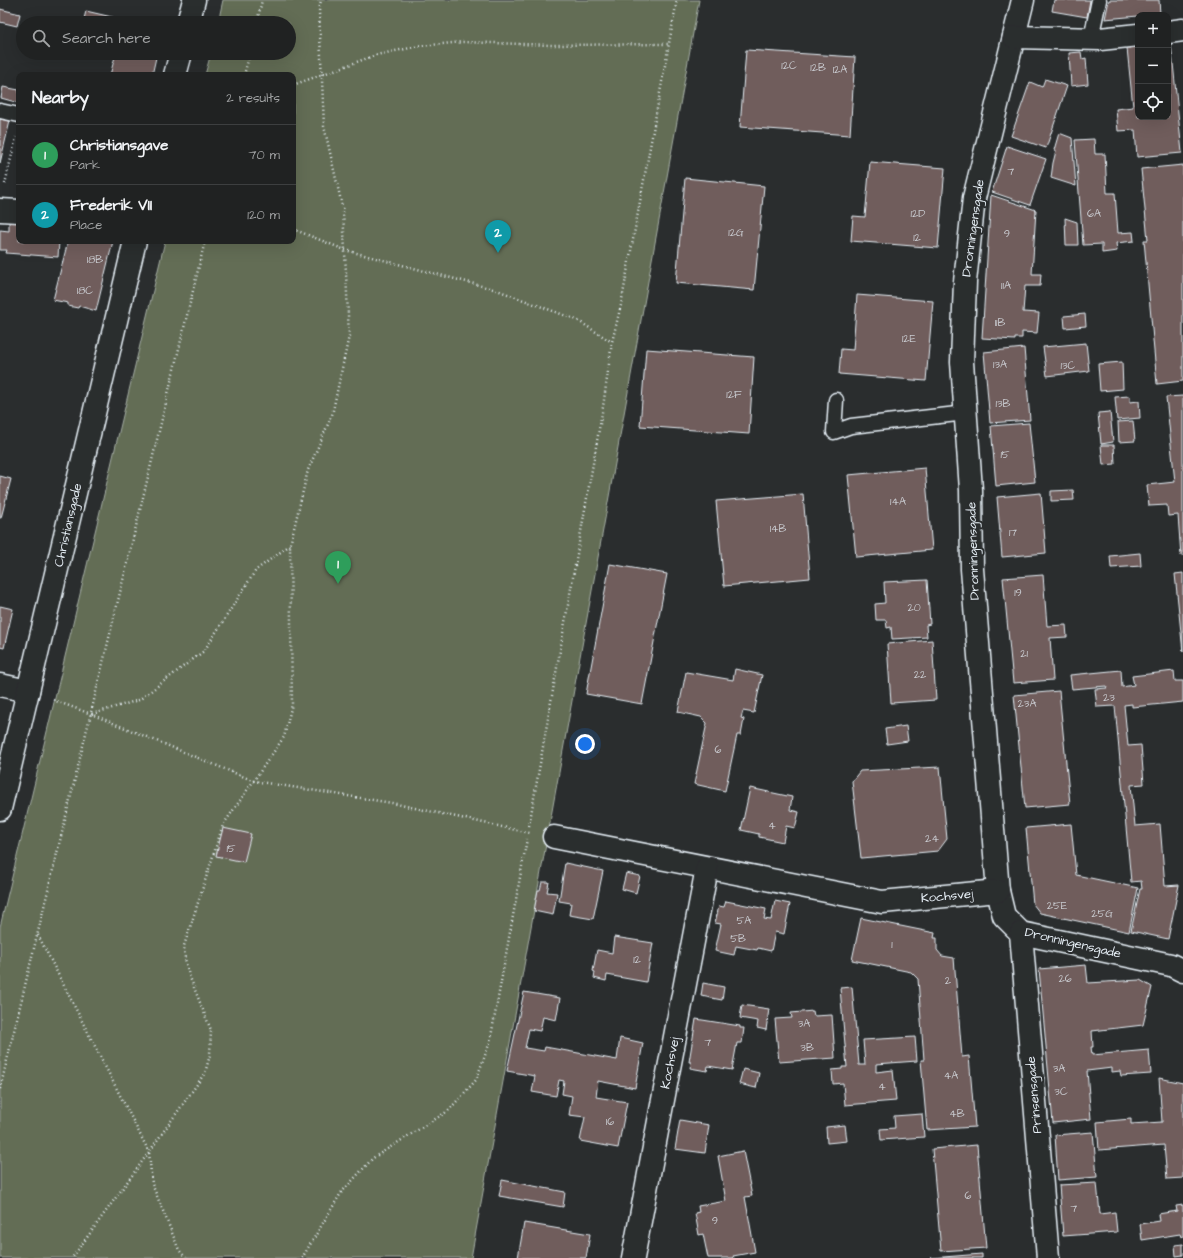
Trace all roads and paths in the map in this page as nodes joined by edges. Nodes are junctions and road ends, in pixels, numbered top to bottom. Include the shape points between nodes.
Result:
1 (194, 0) edge
2 (262, 0) edge
3 (321, 0) edge
4 (677, 0) edge
5 (1023, 0) edge
6 (1099, 0) edge
7 (190, 16) edge
8 (259, 16) edge
9 (1183, 30) edge
10 (1171, 32) edge
11 (1135, 35) edge
12 (1014, 37) junction
13 (1092, 39) junction
14 (669, 44) junction
15 (179, 60) edge
16 (248, 60) edge
17 (176, 72) edge
18 (245, 72) edge
19 (321, 76) junction
20 (296, 84) edge
21 (0, 111) edge
22 (16, 114) edge
23 (16, 137) edge
24 (2, 201) edge
25 (16, 209) edge
26 (296, 230) edge
27 (134, 244) edge
28 (203, 244) edge
29 (345, 250) junction
30 (612, 342) junction
31 (836, 400) dead end
32 (966, 413) junction
33 (290, 545) junction
34 (0, 685) edge
35 (28, 692) junction
36 (91, 714) junction
37 (254, 781) junction
38 (0, 809) edge
39 (528, 832) junction
40 (554, 838) dead end
41 (707, 868) junction
42 (998, 891) junction
43 (1021, 933) junction
44 (38, 935) junction
45 (1183, 971) edge
46 (0, 1089) edge
47 (149, 1152) junction
48 (72, 1258) edge
49 (186, 1258) edge
50 (302, 1258) edge
51 (633, 1258) edge
52 (1048, 1258) edge

1 - 7 street
2 - 8 path
3 - 19 path
4 - 14 path
5 - 12 street, Dronningensgade
6 - 13 lane
9 - 10 street
11 - 13 street
12 - 13 street
12 - 32 street, Dronningensgade via 974,198 965,289 962,362
14 - 19 path via 551,45 463,42 420,46 376,55
14 - 30 path
15 - 17 street
16 - 18 path
19 - 20 path
19 - 29 path via 324,126 343,210
21 - 22 lane
23 - 24 path
24 - 25 street
26 - 29 path
27 - 35 street, Christiansgade
28 - 36 path
29 - 30 path via 497,290 577,320
29 - 33 path via 348,336 332,415 308,470
30 - 39 path via 603,407
31 - 32 lane via 834,432 850,426
32 - 42 street, Dronningensgade via 971,490 972,570
33 - 36 path via 256,570 204,651 139,700
33 - 37 path via 292,704 284,737
34 - 35 street
35 - 36 path
35 - 38 street, Christiansgade
36 - 37 path
36 - 44 path
37 - 39 path via 392,802
37 - 47 path via 223,825 184,946 189,975 211,1030 212,1042 205,1073
39 - 50 path via 490,1042 476,1080 448,1111 372,1158 340,1193
40 - 41 street, Kochsvej
41 - 42 street, Kochsvej via 882,902
41 - 51 street, Kochsvej
42 - 43 street, Dronningensgade via 1004,916
43 - 45 street, Dronningensgade via 1171,965
43 - 52 street, Prinsensgade
44 - 46 path
44 - 47 path
47 - 48 path
47 - 49 path via 152,1184 179,1250

